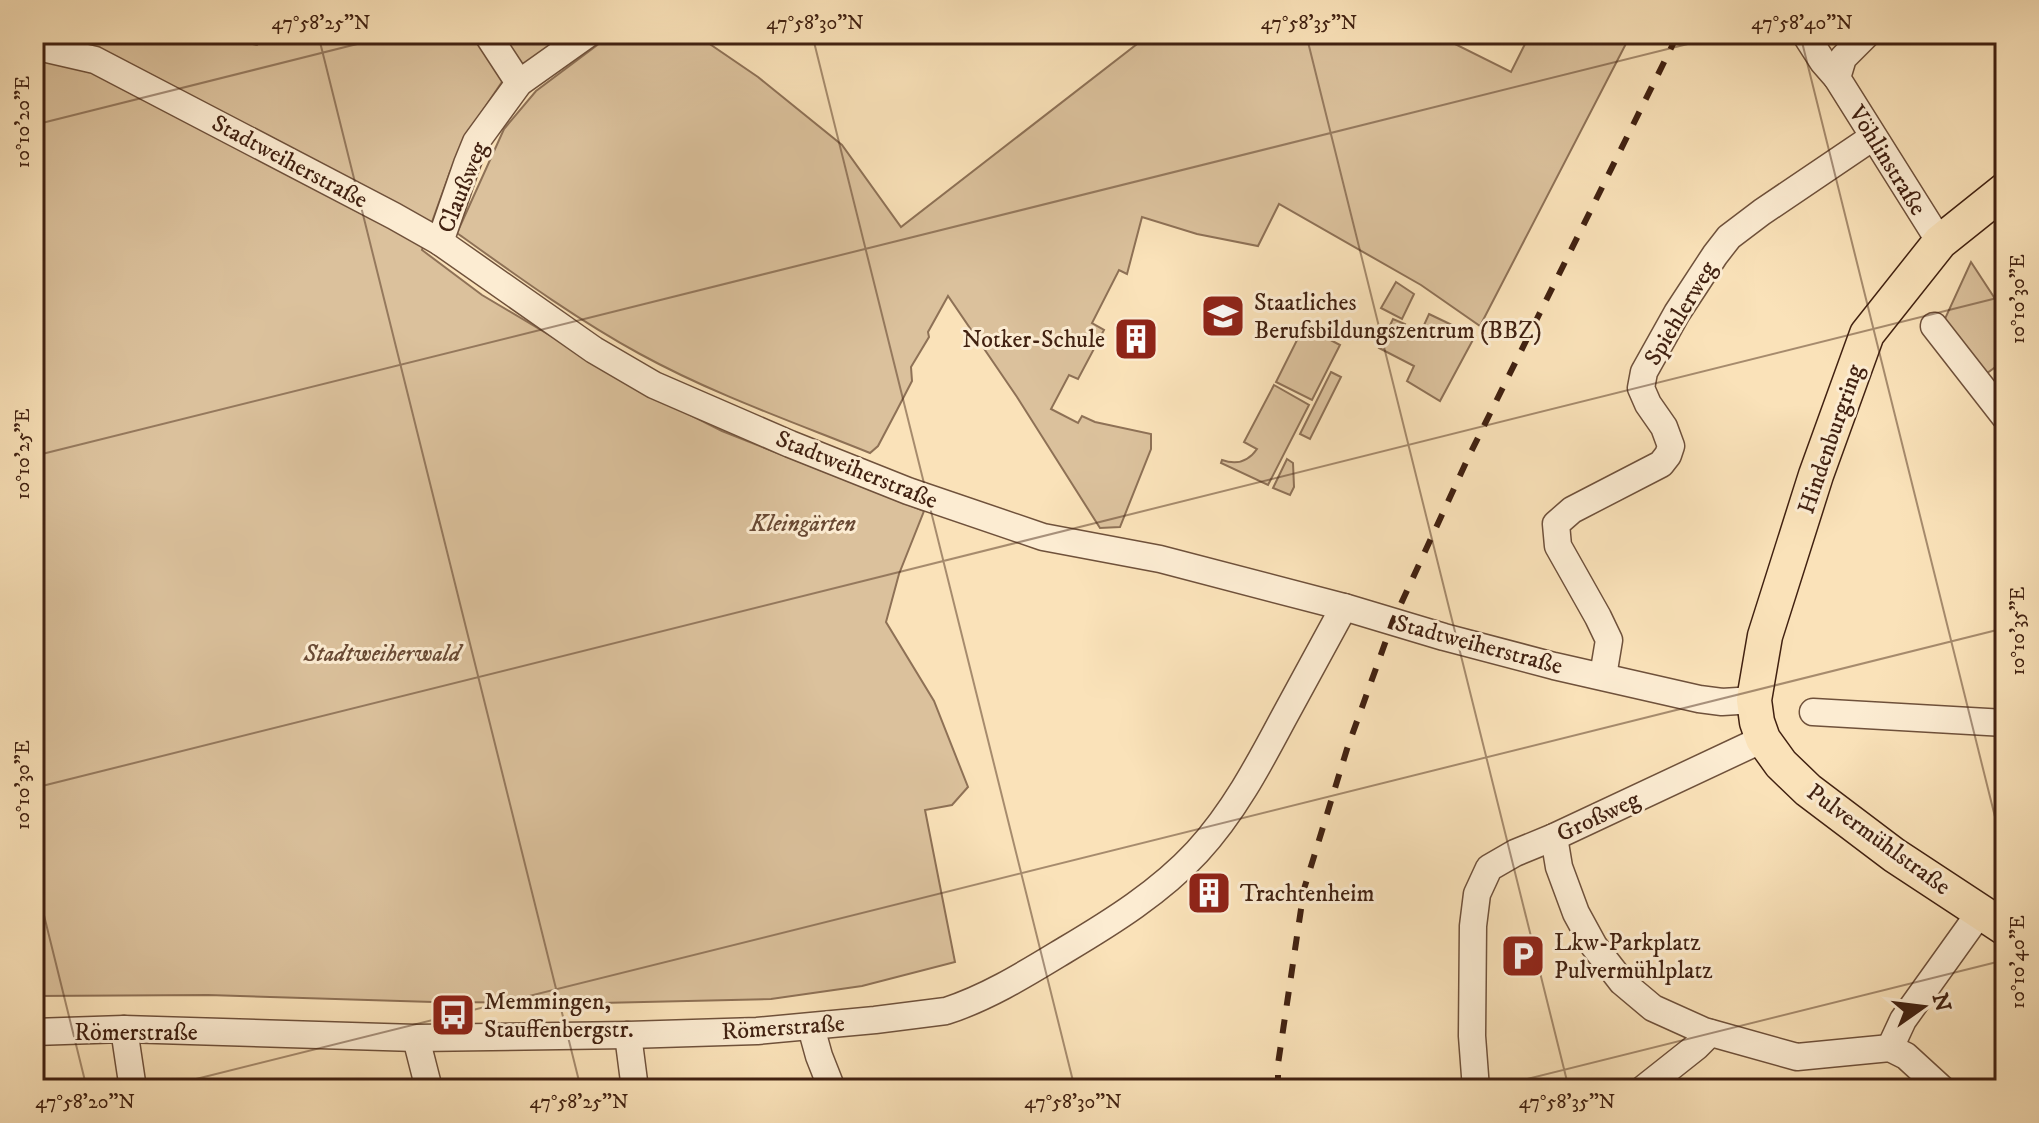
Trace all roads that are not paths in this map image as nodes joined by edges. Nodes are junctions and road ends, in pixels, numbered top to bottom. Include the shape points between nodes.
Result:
1 (487, 34) edge
2 (588, 34) edge
3 (1805, 34) edge
4 (1867, 34) edge
5 (34, 46) edge
6 (1837, 78) junction
7 (519, 83) junction
8 (1873, 137) junction
9 (2005, 190) edge
10 (440, 242) junction
11 (1940, 242) junction
12 (1934, 326) dead end
13 (2001, 404) edge
14 (1344, 607) junction
15 (1603, 676) junction
16 (1754, 700) junction
17 (1813, 712) dead end
18 (2005, 723) edge
19 (1763, 739) junction
20 (1554, 837) junction
21 (1993, 920) edge
22 (811, 1027) junction
23 (124, 1029) junction
24 (34, 1032) edge
25 (1710, 1033) junction
26 (628, 1035) junction
27 (416, 1038) junction
28 (1890, 1048) junction
29 (133, 1089) edge
30 (429, 1089) edge
31 (635, 1089) edge
32 (832, 1089) edge
33 (1476, 1089) edge
34 (1643, 1089) edge
35 (1942, 1089) edge

1 - 7 street
2 - 7 street, Claußweg
3 - 6 street, Vöhlinstraße
4 - 6 street, Vöhlinstraße via 1843,58
5 - 10 street, Stadtweiherstraße via 95,60
6 - 8 street, Vöhlinstraße
7 - 10 street, Claußweg via 476,142
8 - 11 street, Vöhlinstraße
8 - 15 street, Spiehlerweg via 1729,237 1644,372 1641,388 1664,427 1671,446 1668,455 1556,524 1558,546 1609,640
9 - 11 main road, Hindenburgring
10 - 14 street, Stadtweiherstraße via 630,371 790,444 1043,537 1160,559
11 - 16 main road, Hindenburgring via 1867,334 1765,636
12 - 13 street
14 - 15 street, Stadtweiherstraße
14 - 22 street, Römerstraße via 1229,814 1157,889 1110,923 969,1003 946,1011
15 - 16 street, Stadtweiherstraße via 1699,699
16 - 19 main road, Hindenburgring
17 - 18 street
19 - 20 street, Großweg
19 - 21 main road, Pulvermühlstraße via 1808,790
20 - 25 street via 1576,913 1622,982 1653,1008
20 - 33 street, Großweg via 1489,868 1477,894 1472,1036
21 - 28 street via 1903,1020
22 - 26 street, Römerstraße
22 - 32 street
23 - 24 street, Römerstraße
23 - 27 street, Römerstraße
23 - 29 street
25 - 28 street via 1797,1057
25 - 34 street
26 - 27 street, Römerstraße
26 - 31 street
27 - 30 street
28 - 35 street

